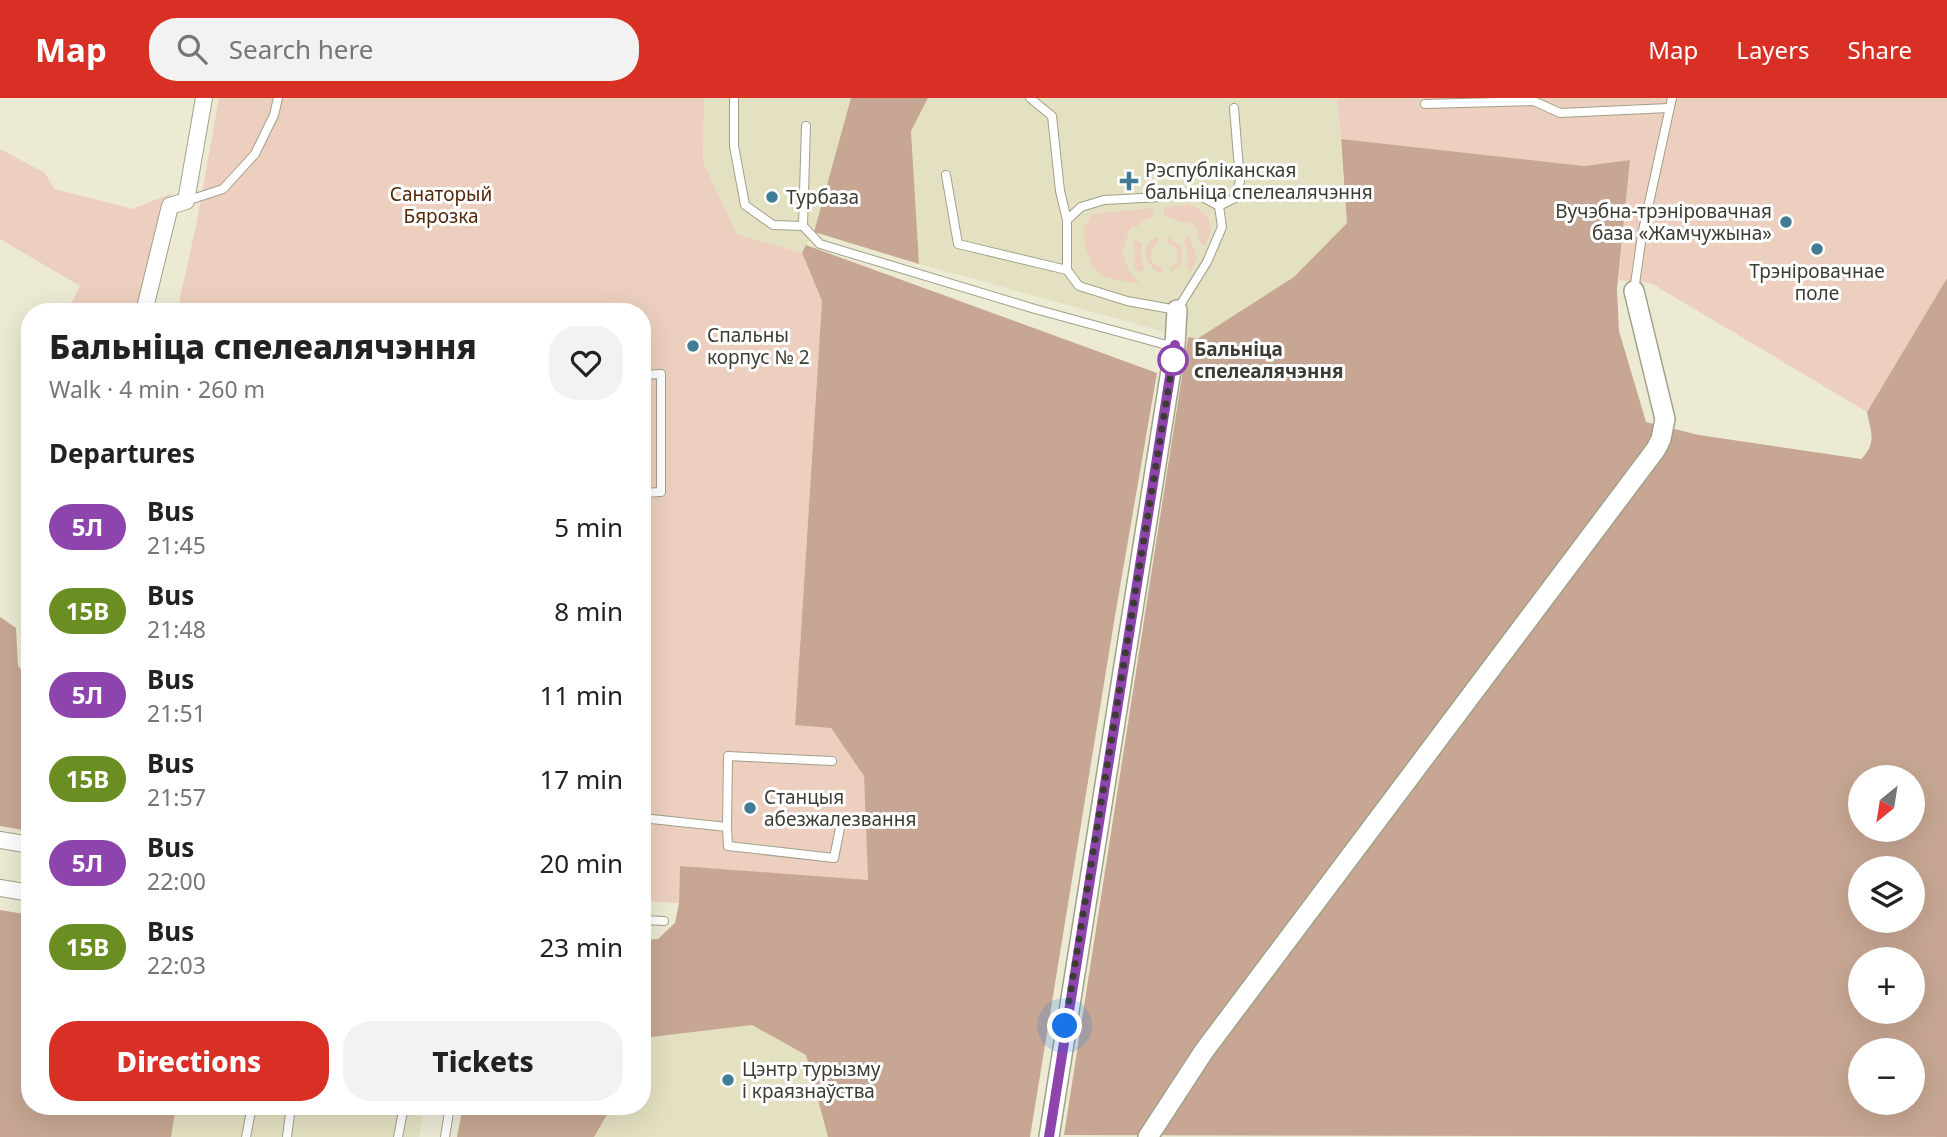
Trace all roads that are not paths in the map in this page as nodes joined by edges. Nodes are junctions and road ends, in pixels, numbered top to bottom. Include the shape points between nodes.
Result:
1 (204, 98) edge
2 (278, 98) edge
3 (734, 98) edge
4 (1030, 98) edge
5 (1672, 98) edge
6 (1426, 104) dead end
7 (1234, 108) dead end
8 (1669, 108) junction
9 (806, 126) dead end
10 (946, 176) dead end
11 (186, 201) junction
12 (1219, 206) junction
13 (1067, 220) junction
14 (803, 226) junction
15 (1067, 270) junction
16 (1634, 291) joint
17 (146, 303) edge
18 (1177, 310) junction
19 (1175, 345) junction
20 (651, 374) edge
21 (651, 493) edge
22 (832, 761) dead end
23 (842, 818) dead end
24 (651, 819) edge
25 (727, 827) junction
26 (0, 840) edge
27 (21, 844) edge
28 (0, 888) edge
29 (21, 892) edge
30 (651, 920) edge
31 (664, 921) dead end
32 (250, 1115) edge
33 (290, 1115) edge
34 (402, 1115) edge
35 (449, 1115) edge
36 (246, 1137) edge
37 (287, 1137) edge
38 (398, 1137) edge
39 (445, 1137) edge
40 (1049, 1137) edge
41 (1148, 1137) edge

1 - 11 street
2 - 11 lane via 255,154 223,189
3 - 14 lane via 734,146 746,205 773,225
4 - 13 lane via 1052,116
5 - 8 lane
6 - 8 lane via 1534,101 1560,113
7 - 12 lane via 1240,181 1235,198
8 - 16 lane
9 - 14 lane
10 - 15 lane via 958,244
11 - 17 street via 170,206
12 - 13 lane via 1199,195 1104,200 1081,207
12 - 18 lane via 1222,227
13 - 15 lane
14 - 19 lane via 820,244 1035,309
15 - 18 lane via 1079,286
16 - 41 street via 1665,419 1656,449 1204,1051
18 - 19 street
19 - 40 street
20 - 21 lane via 661,374 661,492
22 - 25 lane via 728,756
23 - 25 lane via 834,858 728,846
24 - 25 lane
26 - 27 street
28 - 29 street
30 - 31 lane
32 - 36 lane
33 - 37 lane
34 - 38 lane
35 - 39 lane

